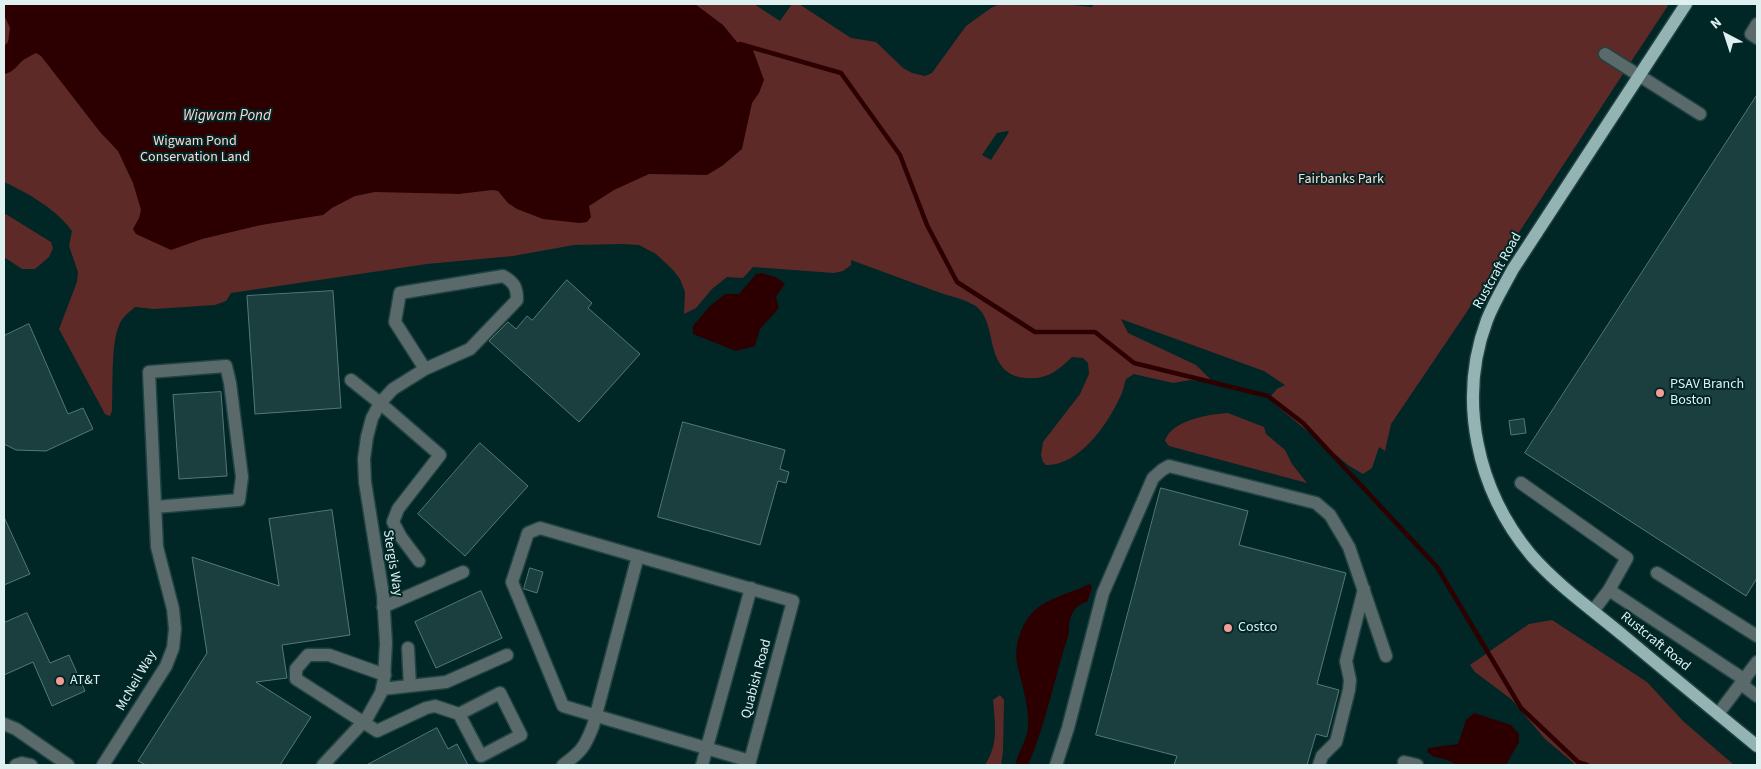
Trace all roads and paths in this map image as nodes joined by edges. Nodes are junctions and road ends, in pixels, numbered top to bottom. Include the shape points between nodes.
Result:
1 (1686, 4) edge
2 (1757, 24) edge
3 (1757, 38) edge
4 (1605, 54) dead end
5 (1639, 75) junction
6 (1700, 114) dead end
7 (425, 369) junction
8 (351, 380) dead end
9 (380, 403) junction
10 (1521, 483) dead end
11 (155, 507) junction
12 (393, 522) junction
13 (371, 529) junction
14 (638, 556) junction
15 (419, 561) dead end
16 (463, 572) dead end
17 (1657, 572) dead end
18 (751, 588) junction
19 (1364, 588) junction
20 (1610, 590) junction
21 (383, 607) junction
22 (1593, 611) junction
23 (1757, 636) edge
24 (408, 648) dead end
25 (508, 656) dead end
26 (1386, 656) dead end
27 (1757, 662) edge
28 (385, 675) junction
29 (1743, 682) junction
30 (410, 686) junction
31 (382, 689) junction
32 (1757, 696) edge
33 (460, 714) junction
34 (1718, 714) junction
35 (595, 715) junction
36 (363, 722) junction
37 (4, 724) edge
38 (1757, 746) edge
39 (707, 748) junction
40 (749, 763) edge
41 (16, 765) edge
42 (31, 765) edge
43 (68, 765) edge
44 (103, 765) edge
45 (323, 765) edge
46 (563, 765) edge
47 (702, 765) edge
48 (1058, 765) edge
49 (1319, 765) edge

1 - 5 main road, Rustcraft Road
2 - 3 street via 1751,34
4 - 5 street
5 - 6 street
5 - 22 main road, Rustcraft Road via 1506,283 1485,326 1474,380 1474,426 1486,478 1498,505 1532,556
7 - 7 street, Stergis Way via 395,322 400,293 503,276 513,281 517,300 470,349
7 - 9 street, Stergis Way via 393,389
8 - 9 street
9 - 12 street via 440,455 398,509
9 - 13 street, Stergis Way via 372,418 364,459
10 - 20 street via 1627,558
11 - 11 street, McNeil Way via 149,372 226,366 242,477 239,500
11 - 44 street, McNeil Way via 157,547 173,608 173,648 153,688
12 - 13 street
12 - 15 street
13 - 21 street, Stergis Way
14 - 18 street
14 - 35 street
14 - 35 street via 540,528 528,533 512,582 563,706
16 - 21 street
17 - 23 street
18 - 39 street
18 - 40 street, Quabish Road via 793,602
19 - 26 street
19 - 48 street via 1349,547 1330,515 1316,503 1170,466 1162,470 1153,478 1103,593
19 - 49 street via 1346,661 1349,690 1336,742 1322,756
20 - 22 street
20 - 29 street
21 - 28 street, Stergis Way
22 - 34 main road, Rustcraft Road
24 - 30 street
25 - 30 street via 446,682
27 - 29 street
28 - 31 street, Stergis Way
28 - 36 street via 329,655 308,655 296,669 296,679
29 - 32 street
29 - 34 street
30 - 31 street
31 - 36 street, Stergis Way
33 - 33 street via 481,756 521,735 500,693
33 - 36 street via 435,706 377,731
34 - 38 main road, Rustcraft Road
35 - 39 street
35 - 46 street via 586,745
36 - 45 street, Stergis Way
37 - 43 street
39 - 40 street
39 - 47 street
41 - 42 street

